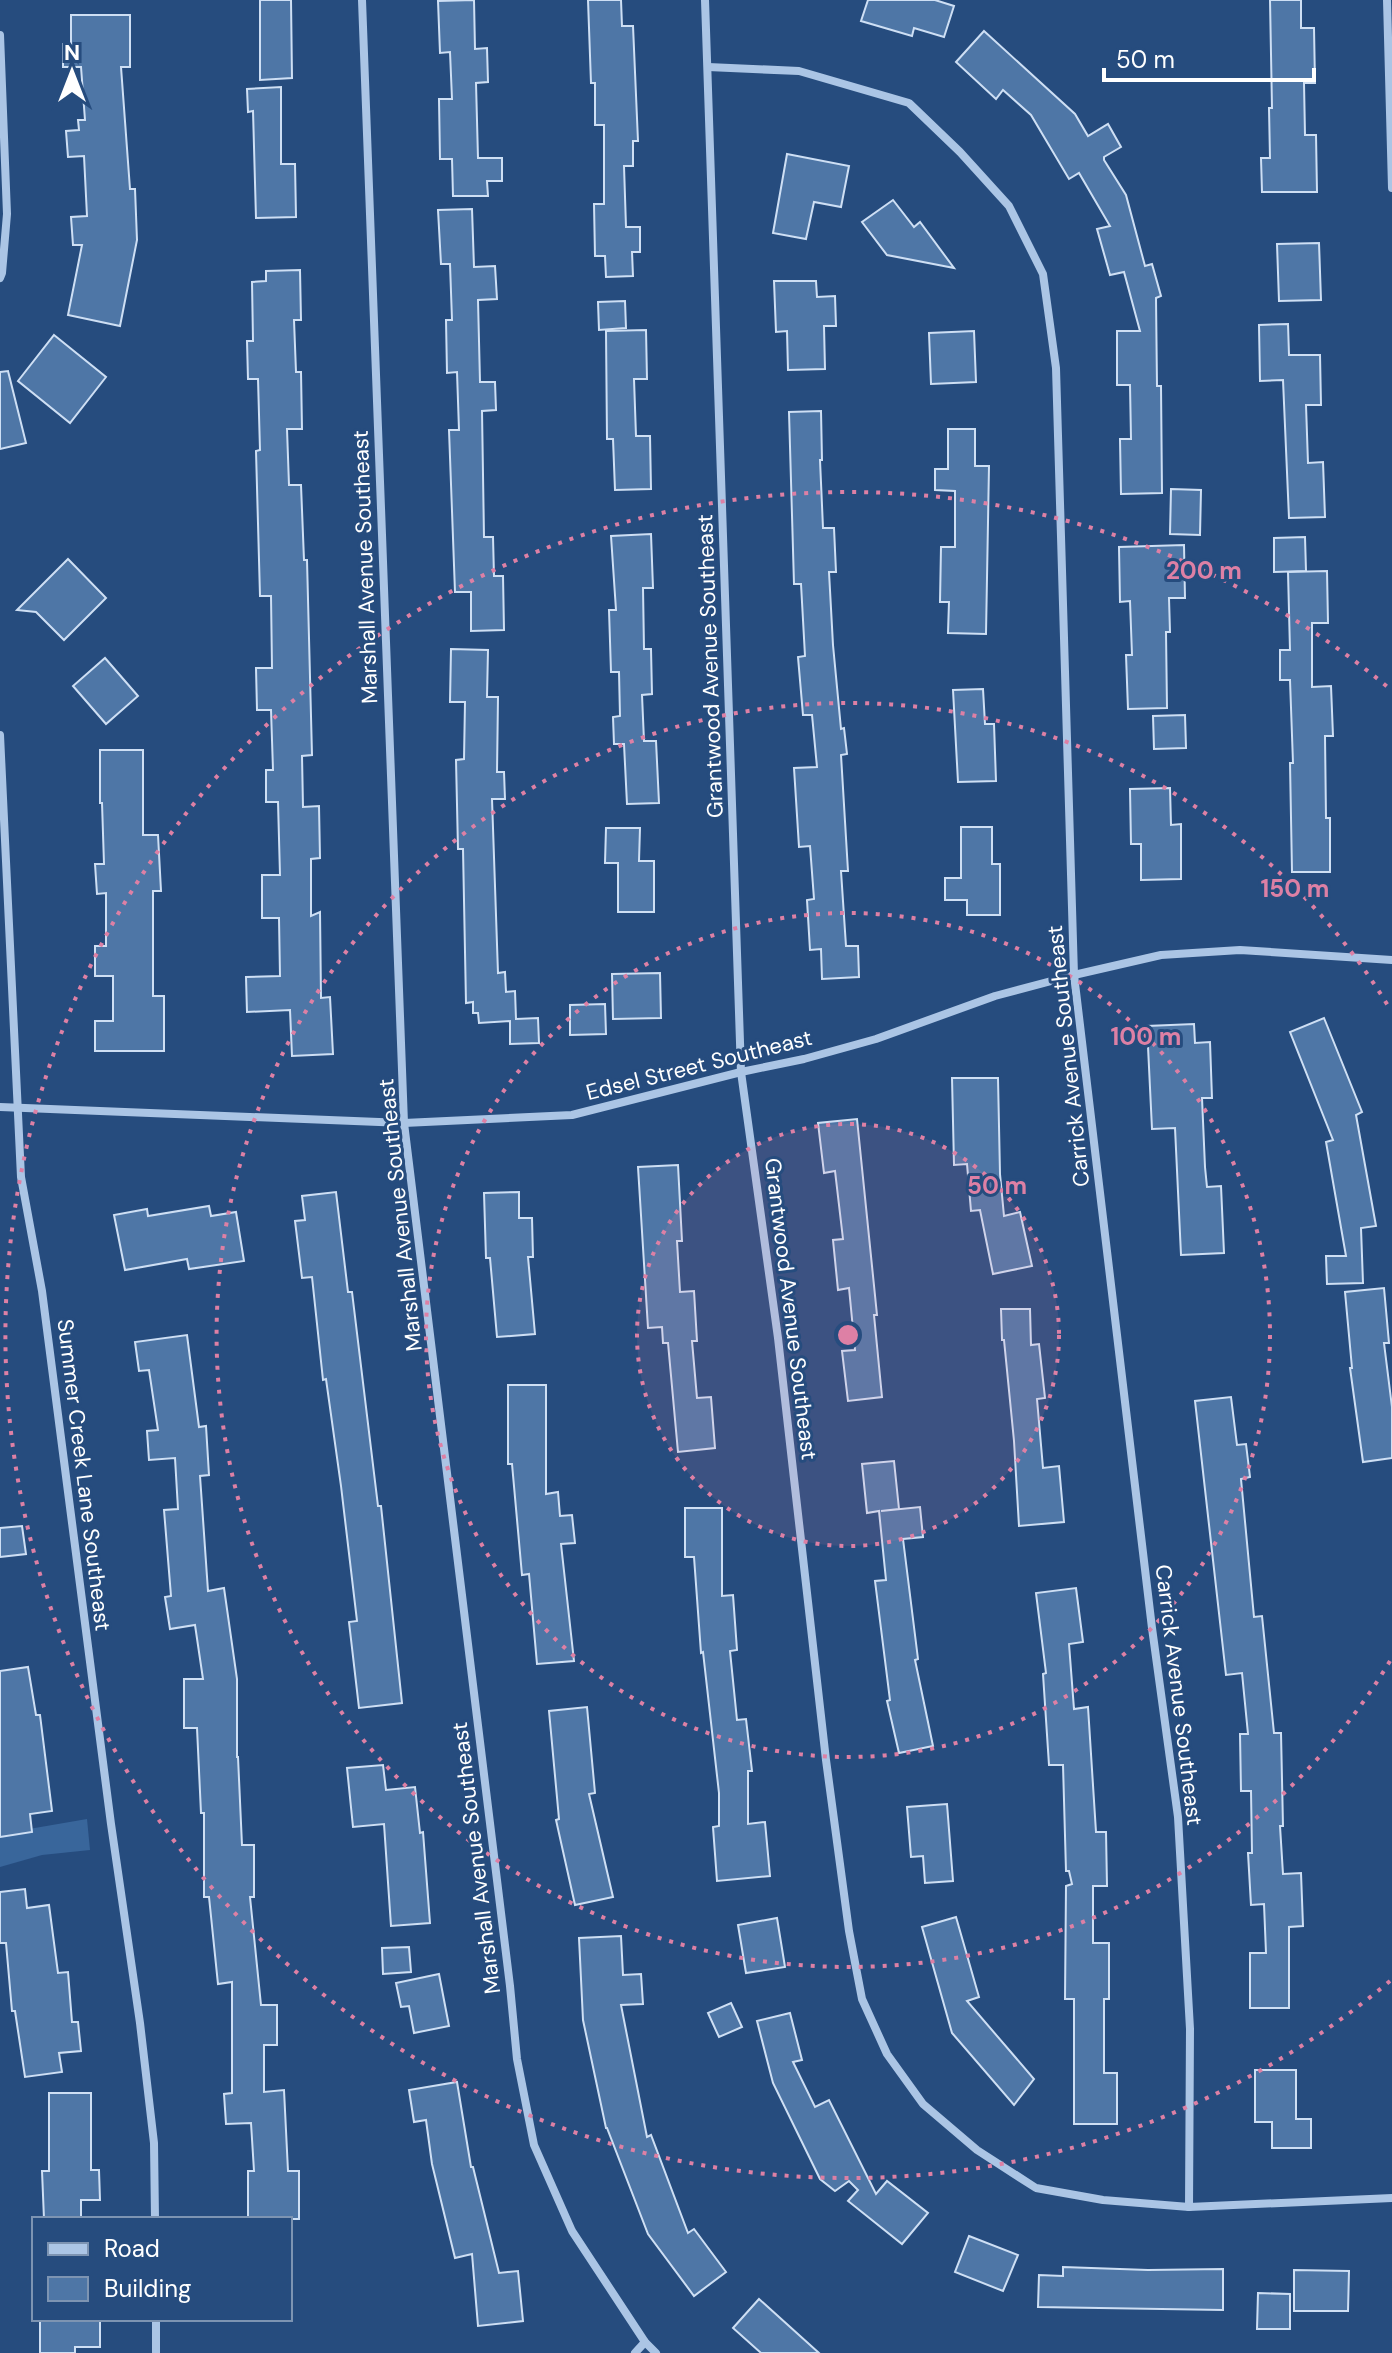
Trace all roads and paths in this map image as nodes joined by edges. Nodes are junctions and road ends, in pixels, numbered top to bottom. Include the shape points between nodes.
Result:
1 (362, 0) edge
2 (705, 0) edge
3 (1387, 0) edge
4 (0, 35) edge
5 (708, 67) junction
6 (1392, 188) edge
7 (0, 278) edge
8 (0, 735) edge
9 (1392, 960) edge
10 (1074, 975) junction
11 (741, 1072) junction
12 (0, 1107) edge
13 (16, 1107) junction
14 (404, 1123) junction
15 (1392, 2198) edge
16 (1189, 2207) junction
17 (155, 2217) edge
18 (156, 2321) edge
19 (645, 2342) junction
20 (156, 2353) edge
21 (635, 2353) edge
22 (656, 2353) edge

1 - 14 street, Marshall Avenue Southeast
2 - 5 street, Grantwood Avenue Southeast
3 - 6 street
4 - 7 street via 7,214
5 - 10 street, Carrick Avenue Southeast via 799,71 909,103 1009,206 1043,274 1056,368
5 - 11 street, Grantwood Avenue Southeast
8 - 13 street, Summer Creek Lane Southeast
9 - 10 street, Edsel Street Southeast via 1240,950 1161,955
10 - 11 street, Edsel Street Southeast via 995,996 876,1039
10 - 16 street, Carrick Avenue Southeast via 1178,1817 1190,2029
11 - 14 street, Edsel Street Southeast via 572,1115
11 - 16 street, Grantwood Avenue Southeast via 778,1338 828,1775 862,1999 887,2054 923,2104 977,2150 1036,2188
12 - 13 street, Edsel Street Southeast
13 - 14 street, Edsel Street Southeast
13 - 17 street, Summer Creek Lane Southeast via 21,1177 42,1291 140,2023 154,2143
14 - 19 street, Marshall Avenue Southeast via 517,2059 534,2145 572,2231
15 - 16 street, Grantwood Avenue Southeast
18 - 20 street
19 - 21 street
19 - 22 street, Marshall Avenue Southeast

